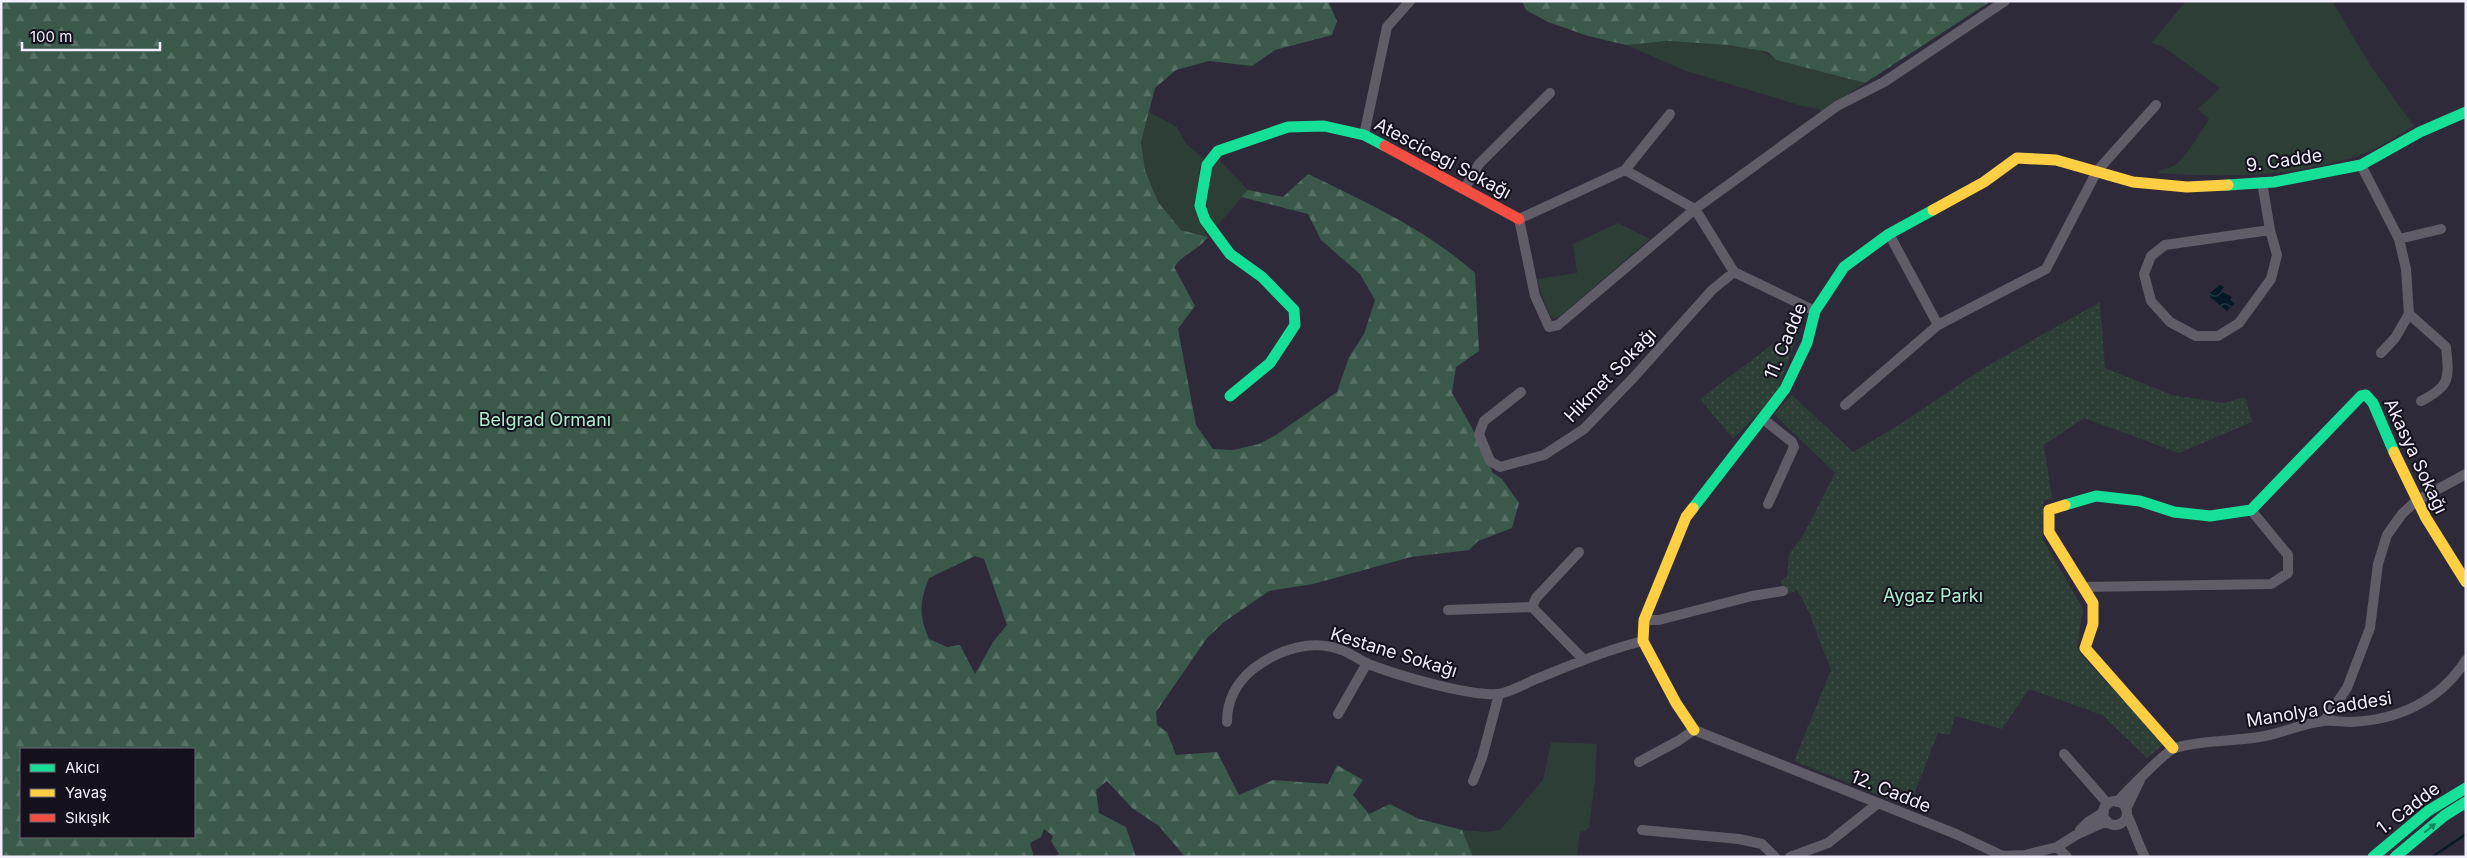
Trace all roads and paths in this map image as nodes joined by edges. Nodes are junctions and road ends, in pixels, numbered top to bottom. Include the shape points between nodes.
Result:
1 (1410, 1) edge
2 (2005, 1) edge
3 (1550, 93) dead end
4 (2156, 105) dead end
5 (2466, 112) edge
6 (1670, 114) dead end
7 (1364, 135) junction
8 (2360, 165) junction
9 (1625, 170) junction
10 (2097, 171) junction
11 (2262, 182) junction
12 (1465, 188) junction
13 (1695, 210) junction
14 (1519, 219) junction
15 (2440, 229) dead end
16 (2270, 230) junction
17 (1889, 234) junction
18 (2399, 239) junction
19 (1734, 272) junction
20 (1815, 311) junction
21 (2409, 314) junction
22 (1938, 325) junction
23 (2381, 353) dead end
24 (1520, 392) dead end
25 (1230, 396) dead end
26 (2421, 401) dead end
27 (1845, 405) dead end
28 (1763, 419) junction
29 (2466, 474) edge
30 (2416, 501) junction
31 (1768, 504) dead end
32 (2251, 510) junction
33 (1579, 552) dead end
34 (2466, 582) edge
35 (2082, 587) junction
36 (1783, 591) dead end
37 (1532, 607) junction
38 (1448, 610) dead end
39 (1644, 620) junction
40 (1643, 641) junction
41 (1584, 660) junction
42 (2466, 660) edge
43 (1367, 664) junction
44 (1499, 694) junction
45 (1338, 714) dead end
46 (2324, 721) junction
47 (1227, 722) dead end
48 (1694, 730) junction
49 (2173, 748) junction
50 (2064, 754) dead end
51 (1639, 762) dead end
52 (2140, 780) junction
53 (1473, 781) dead end
54 (2466, 788) edge
55 (2466, 802) edge
56 (1877, 804) junction
57 (2126, 812) junction
58 (2110, 813) junction
59 (1642, 830) dead end
60 (2135, 838) junction
61 (2057, 847) junction
62 (1775, 857) edge
63 (1790, 857) edge
64 (2003, 857) edge
65 (2067, 857) edge
66 (2144, 857) edge
67 (2373, 857) edge
68 (2396, 857) edge

1 - 7 street via 1386,27
2 - 13 street via 1884,82 1837,106
3 - 12 street via 1480,164
4 - 10 street
5 - 8 street, 9. Cadde via 2420,132
6 - 9 street
7 - 12 street, Atescicegi Sokağı
7 - 25 street, Atescicegi Sokağı via 1324,126 1288,127 1218,151 1207,165 1200,206 1205,220 1230,254 1262,277 1294,310 1296,325 1270,363
8 - 11 street, 9. Cadde
8 - 18 street
9 - 13 street
9 - 14 street
10 - 11 street, 9. Cadde via 2133,182 2188,187
10 - 17 street, 11. Cadde via 2056,160 2017,158 1984,182
10 - 22 street via 2046,269
11 - 16 street
12 - 14 street, Atescicegi Sokağı
13 - 14 street via 1558,325 1549,327 1535,296
13 - 19 street
15 - 18 street
16 - 16 street via 2165,244 2151,256 2144,274 2151,300 2170,322 2196,336 2218,336 2239,323 2271,279 2277,255
17 - 20 street, 11. Cadde via 1844,267
17 - 22 street
18 - 21 street via 2406,269
19 - 20 street
19 - 24 street, Hikmet Sokağı via 1712,290 1584,429 1544,455 1500,467 1490,461 1479,434 1484,421
20 - 28 street, 11. Cadde via 1807,343 1785,389
21 - 23 street via 2395,338
21 - 26 street via 2446,347 2449,374 2439,392
22 - 27 street
28 - 31 street via 1794,446
28 - 39 street, 11. Cadde via 1686,518
29 - 30 street
30 - 32 street, Akasya Sokağı via 2373,403 2366,395 2361,396
30 - 34 street, Akasya Sokağı via 2446,556
30 - 46 street via 2387,535 2378,564 2370,628 2347,688
32 - 35 street via 2288,555 2288,572 2271,584
32 - 35 street via 2210,516 2174,512 2140,501 2096,496 2049,510 2049,532
33 - 37 street via 1536,598
35 - 49 street via 2092,603 2092,624 2085,648
36 - 39 street via 1659,620
37 - 38 street
37 - 41 street
39 - 40 street, 11. Cadde
40 - 41 street, Kestane Sokağı
40 - 48 street
41 - 44 street, Kestane Sokağı
42 - 46 street, Manolya Caddesi via 2455,678 2431,698 2392,717 2351,722
43 - 44 street, Kestane Sokağı via 1480,694
43 - 45 street
43 - 47 street, Kestane Sokağı via 1343,651 1318,645 1296,646 1262,662 1236,686 1227,711
44 - 53 street
46 - 49 street, Manolya Caddesi via 2264,736
48 - 51 street
48 - 56 street, 12. Cadde
49 - 52 street
50 - 58 street
52 - 57 street
52 - 58 street via 2130,786
54 - 67 street, 1. Cadde via 2428,811
68 -> 55 street, 1. Cadde via 2444,816
56 - 63 street via 1828,844
56 - 64 street, 12. Cadde via 1956,834
57 - 58 street
57 - 58 street via 2124,821
57 - 60 street via 2134,827
58 - 60 street
58 - 61 street, 12. Cadde via 2088,822 2076,835
59 - 62 street via 1762,844
60 - 66 street
61 - 64 street, 12. Cadde
61 - 65 street

